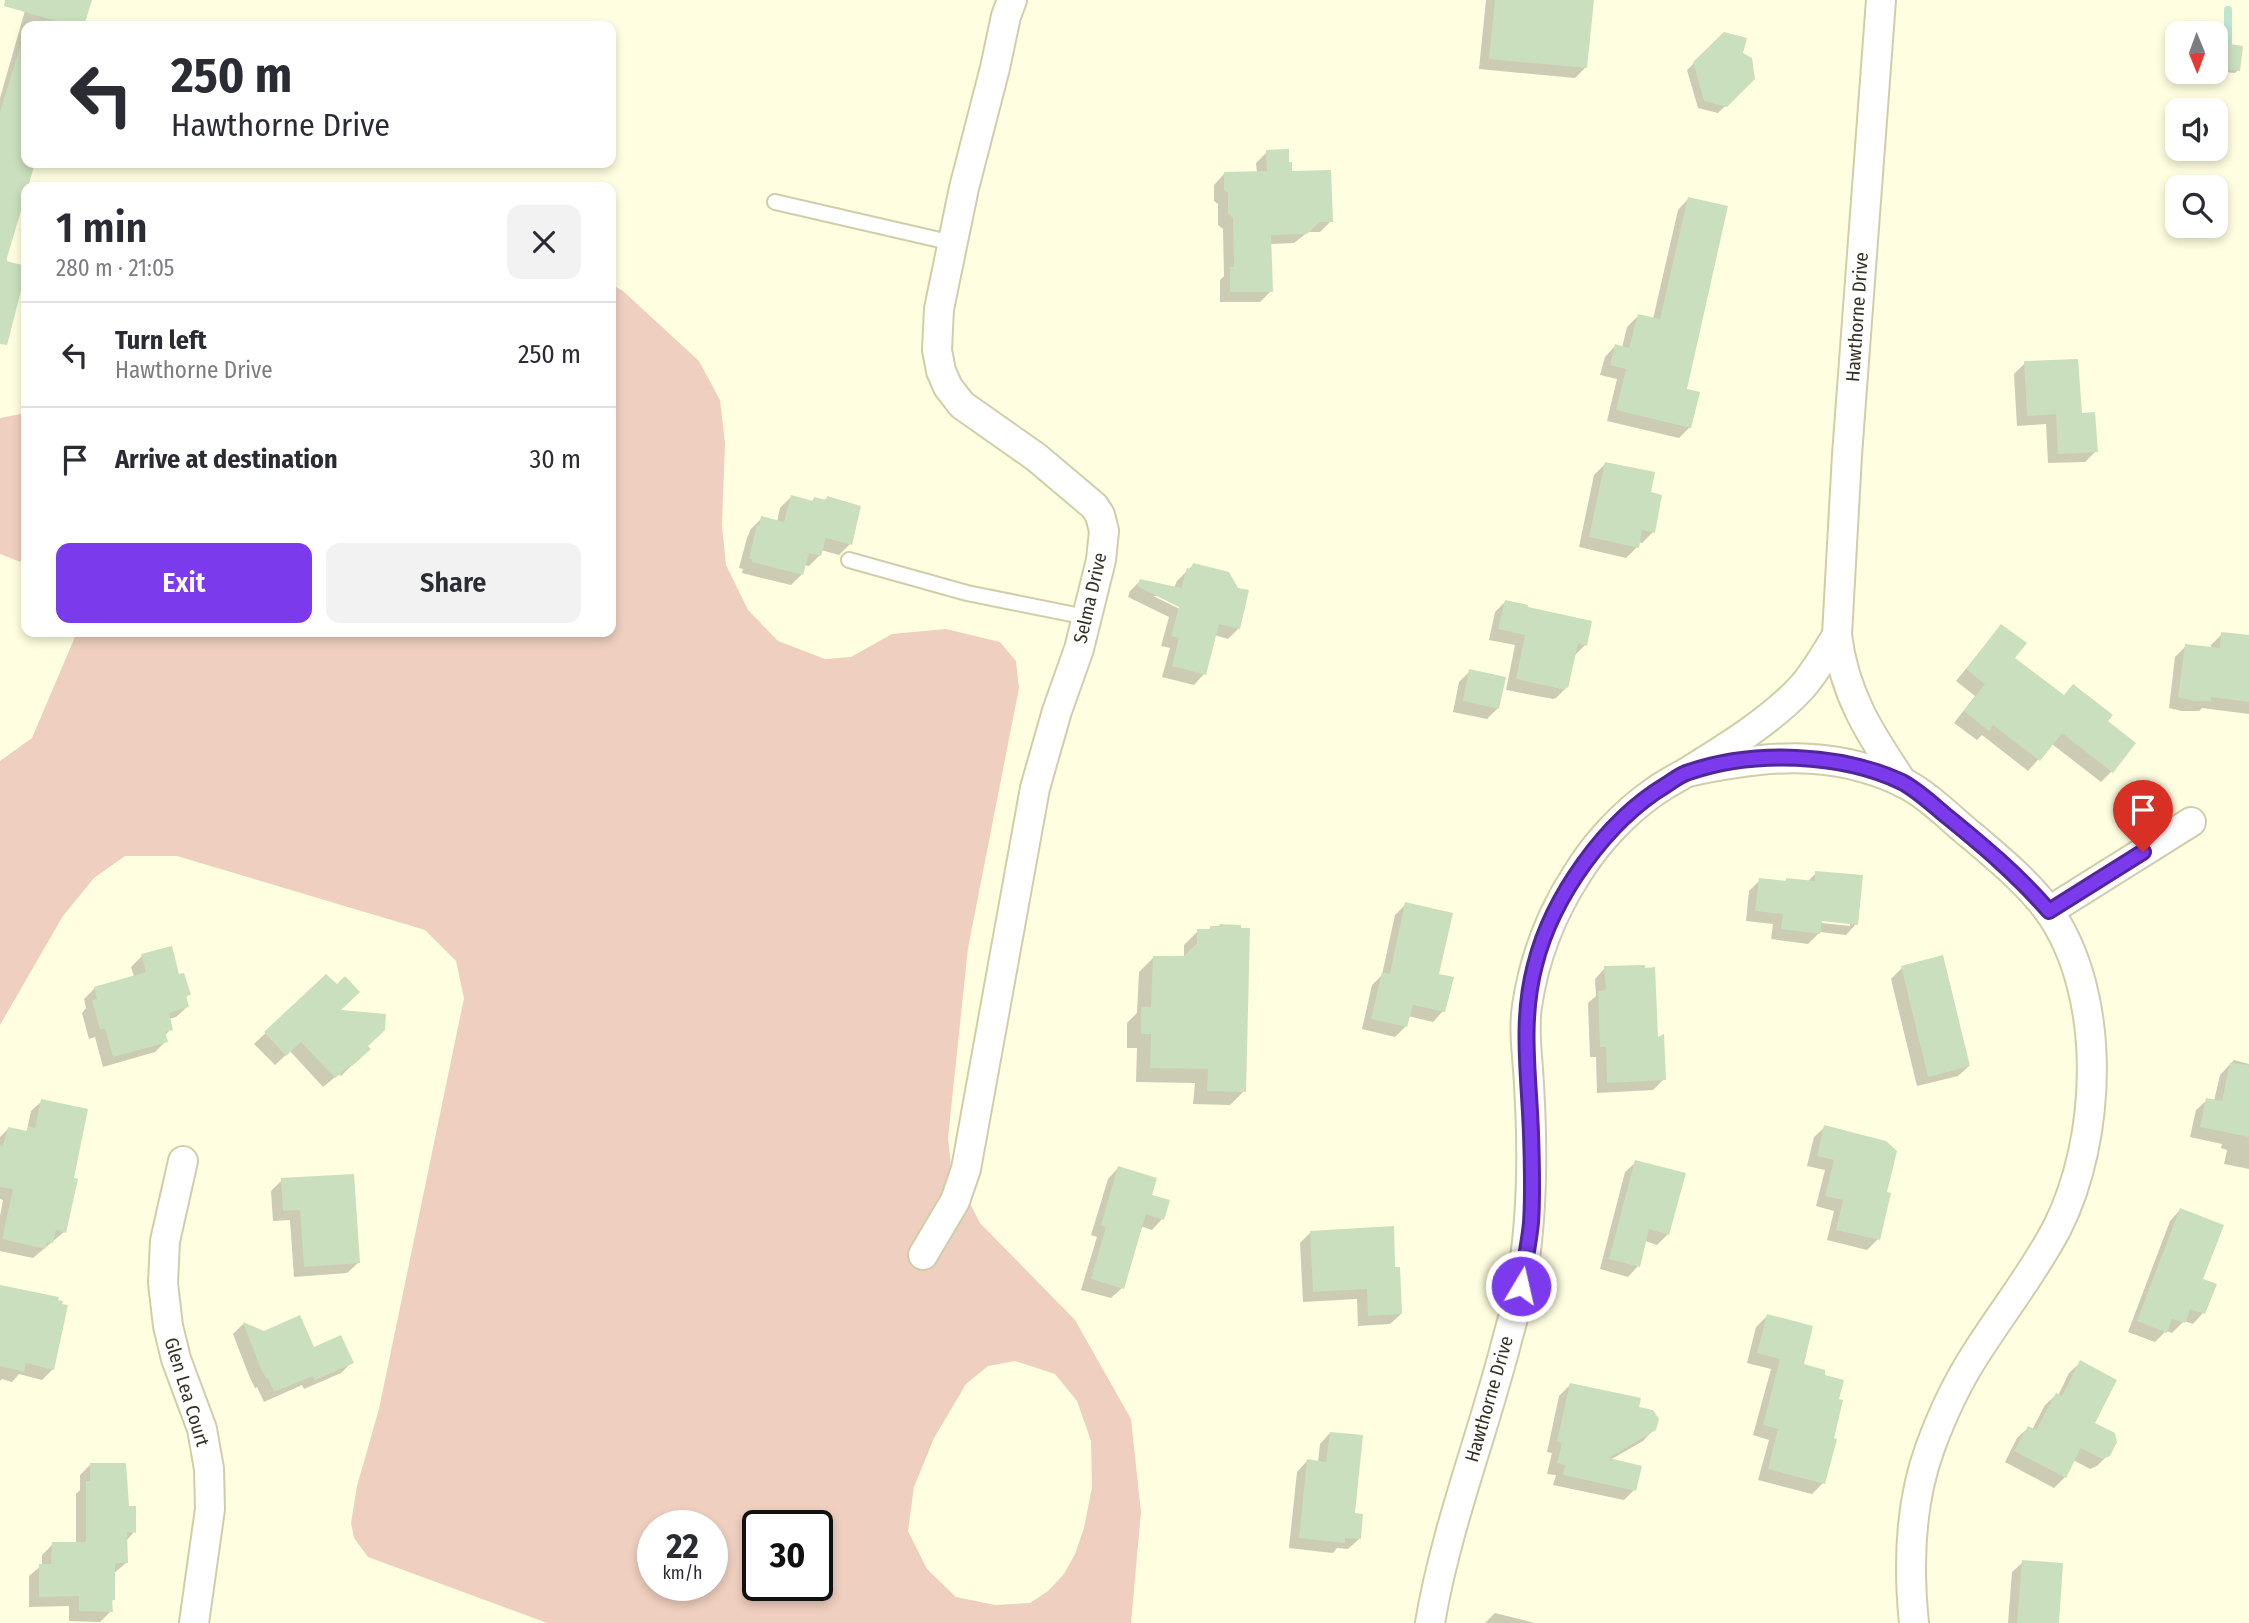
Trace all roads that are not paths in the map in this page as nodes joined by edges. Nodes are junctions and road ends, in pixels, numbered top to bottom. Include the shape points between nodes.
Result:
1 (1012, 0) edge
2 (1881, 0) edge
3 (775, 202) dead end
4 (953, 243) junction
5 (849, 560) dead end
6 (1086, 617) junction
7 (1837, 635) junction
8 (1688, 772) junction
9 (1903, 783) junction
10 (2190, 822) dead end
11 (2049, 911) junction
12 (183, 1161) dead end
13 (923, 1255) dead end
14 (194, 1623) edge
15 (1430, 1623) edge
16 (1914, 1623) edge

1 - 4 street, Selma Drive
2 - 7 street, Hawthorne Drive
3 - 4 lane
4 - 6 street, Selma Drive via 939,309 941,371 962,405 1036,457 1100,515 1104,531 1101,560
5 - 6 lane via 967,593
6 - 13 street, Selma Drive via 1035,788 966,1169 955,1200
7 - 8 street, Hawthorne Drive via 1801,688 1752,730
7 - 9 street, Hawthorne Drive via 1850,693
8 - 9 street, Hawthorne Drive via 1780,757 1854,764
8 - 15 street, Hawthorne Drive via 1654,792 1595,848 1552,918 1535,963 1526,1009 1525,1050 1531,1225 1521,1286
9 - 11 street, Hawthorne Drive via 1982,845
10 - 11 street
11 - 16 street, Hawthorne Drive via 2085,999 2091,1086 2082,1163 2056,1229 1975,1355 1930,1448 1918,1492 1911,1548
12 - 14 street, Glen Lea Court via 165,1241 163,1283 167,1326 201,1429 209,1469 210,1509

